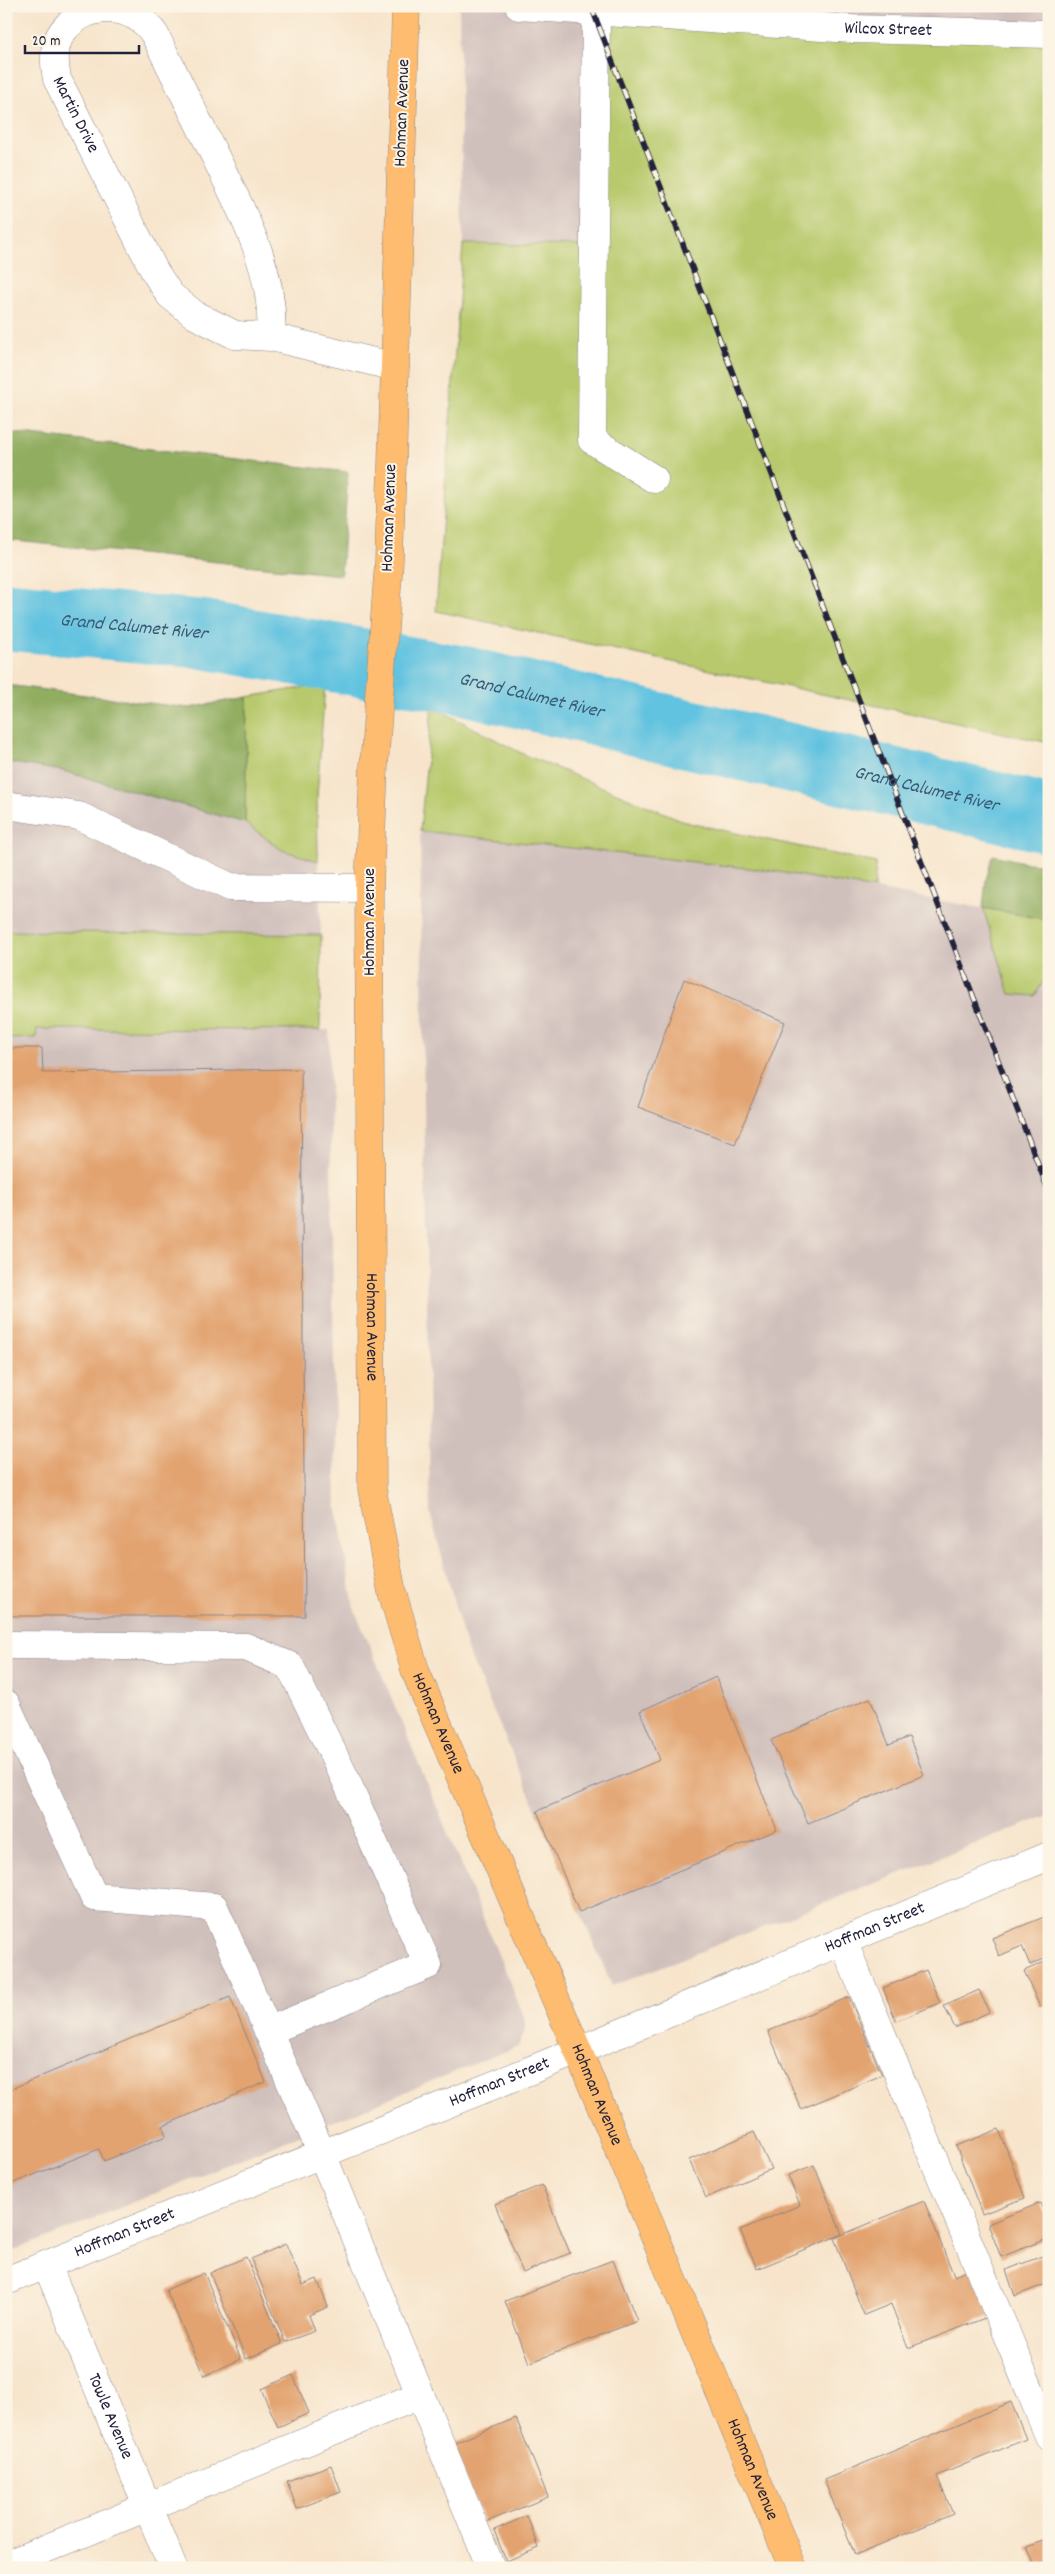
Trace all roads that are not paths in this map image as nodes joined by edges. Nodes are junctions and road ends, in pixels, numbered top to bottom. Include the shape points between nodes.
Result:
1 (406, 6) edge
2 (519, 6) edge
3 (635, 10) edge
4 (596, 11) junction
5 (852, 18) edge
6 (1049, 34) edge
7 (270, 337) junction
8 (395, 367) junction
9 (654, 479) dead end
10 (6, 805) edge
11 (369, 888) junction
12 (6, 1645) edge
13 (6, 1704) edge
14 (1049, 1856) edge
15 (843, 1941) junction
16 (268, 2031) junction
17 (578, 2051) junction
18 (322, 2154) junction
19 (47, 2265) junction
20 (6, 2282) edge
21 (420, 2395) junction
22 (1049, 2436) edge
23 (148, 2507) junction
24 (6, 2564) edge
25 (173, 2568) edge
26 (491, 2568) edge
27 (793, 2568) edge

1 - 8 main road, Hohman Avenue
2 - 4 street, Wilcox Street
3 - 4 street, Wilcox Street
3 - 5 street, Wilcox Street
4 - 9 street via 592,440
5 - 6 street, Wilcox Street
7 - 7 street, Martin Drive via 235,335 195,315 170,295 155,272 57,79 53,58 62,31 80,16 110,6 130,12 148,24 155,35 257,246 268,287 272,320
7 - 8 street, Martin Drive
8 - 11 main road, Hohman Avenue via 389,561
10 - 11 street via 79,816 230,887
11 - 17 main road, Hohman Avenue via 372,1489 392,1592 416,1673
12 - 16 street via 246,1647 290,1666 345,1778 428,1965
13 - 16 street via 94,1897 214,1907
14 - 15 street, Hoffman Street
15 - 17 street, Hoffman Street
15 - 22 street
16 - 18 street
17 - 18 street, Hoffman Street
17 - 27 main road, Hohman Avenue
18 - 19 street, Hoffman Street
18 - 21 street
19 - 20 street, Hoffman Street
19 - 23 street, Towle Avenue
21 - 23 street
21 - 26 street
23 - 24 street
23 - 25 street, Towle Avenue

